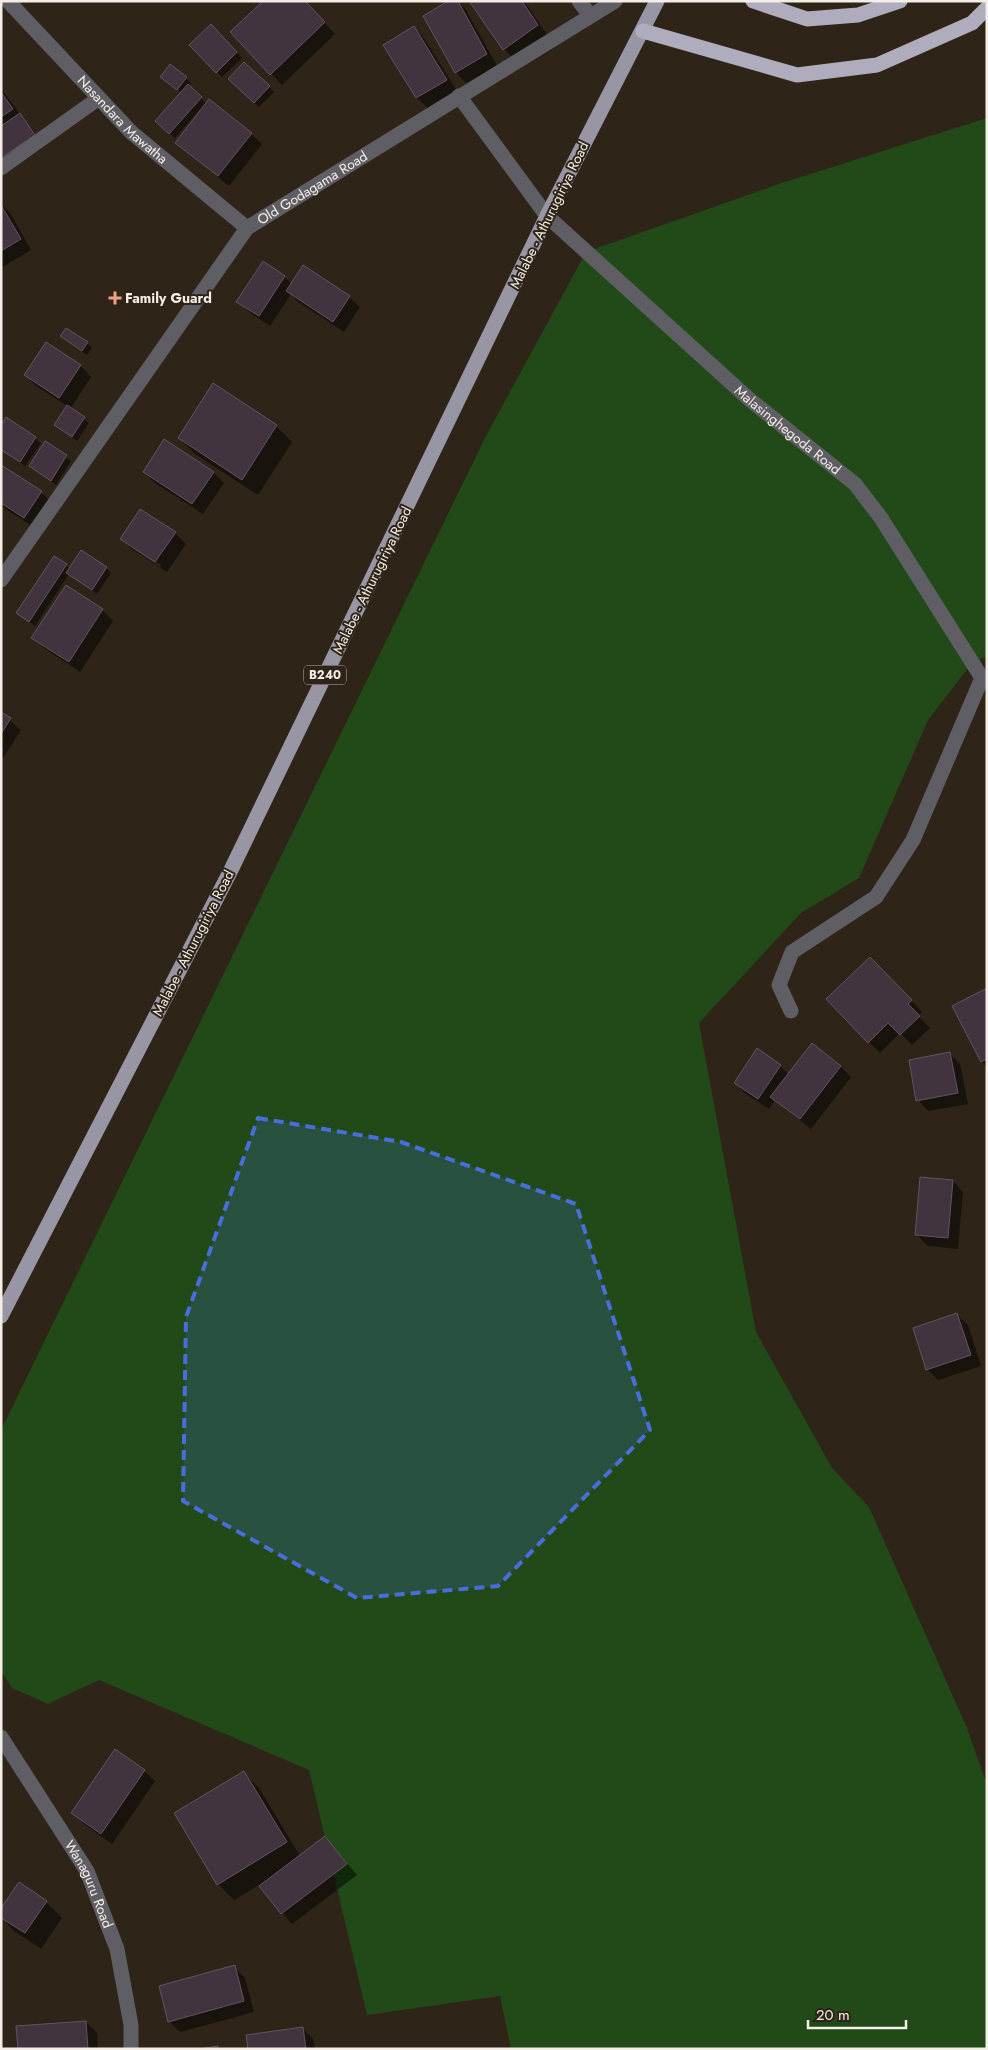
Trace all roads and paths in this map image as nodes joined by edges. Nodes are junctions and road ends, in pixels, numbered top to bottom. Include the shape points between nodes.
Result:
1 (8, 1) edge
2 (579, 1) edge
3 (615, 1) edge
4 (656, 1) edge
5 (753, 1) edge
6 (900, 1) edge
7 (987, 8) edge
8 (590, 15) junction
9 (642, 31) junction
10 (459, 96) junction
11 (99, 98) junction
12 (1, 168) edge
13 (547, 216) junction
14 (247, 228) junction
15 (1, 580) edge
16 (985, 678) edge
17 (791, 1011) dead end
18 (1, 1316) edge
19 (1, 1737) edge
20 (131, 2049) edge

1 - 11 street, Nasandara Mawatha
2 - 8 street
3 - 8 street, Old Godagama Road
4 - 9 main road, Malabe - Athurugiriya Road / B240
5 - 6 highway via 807,19 858,15
7 - 9 highway via 972,23 877,65 797,75
8 - 10 street, Old Godagama Road
9 - 13 main road, Malabe - Athurugiriya Road / B240
10 - 13 street, Malasinghegoda Road
10 - 14 street, Old Godagama Road
11 - 12 street
11 - 14 street, Nasandara Mawatha via 131,132
13 - 16 street, Malasinghegoda Road via 749,399 854,484 880,518
13 - 18 main road, Malabe - Athurugiriya Road / B240 via 230,872
14 - 15 street, Old Godagama Road
16 - 17 street via 913,840 876,897 792,952 779,985
19 - 20 street, Wanaguru Road via 87,1871 117,1948 131,2025

